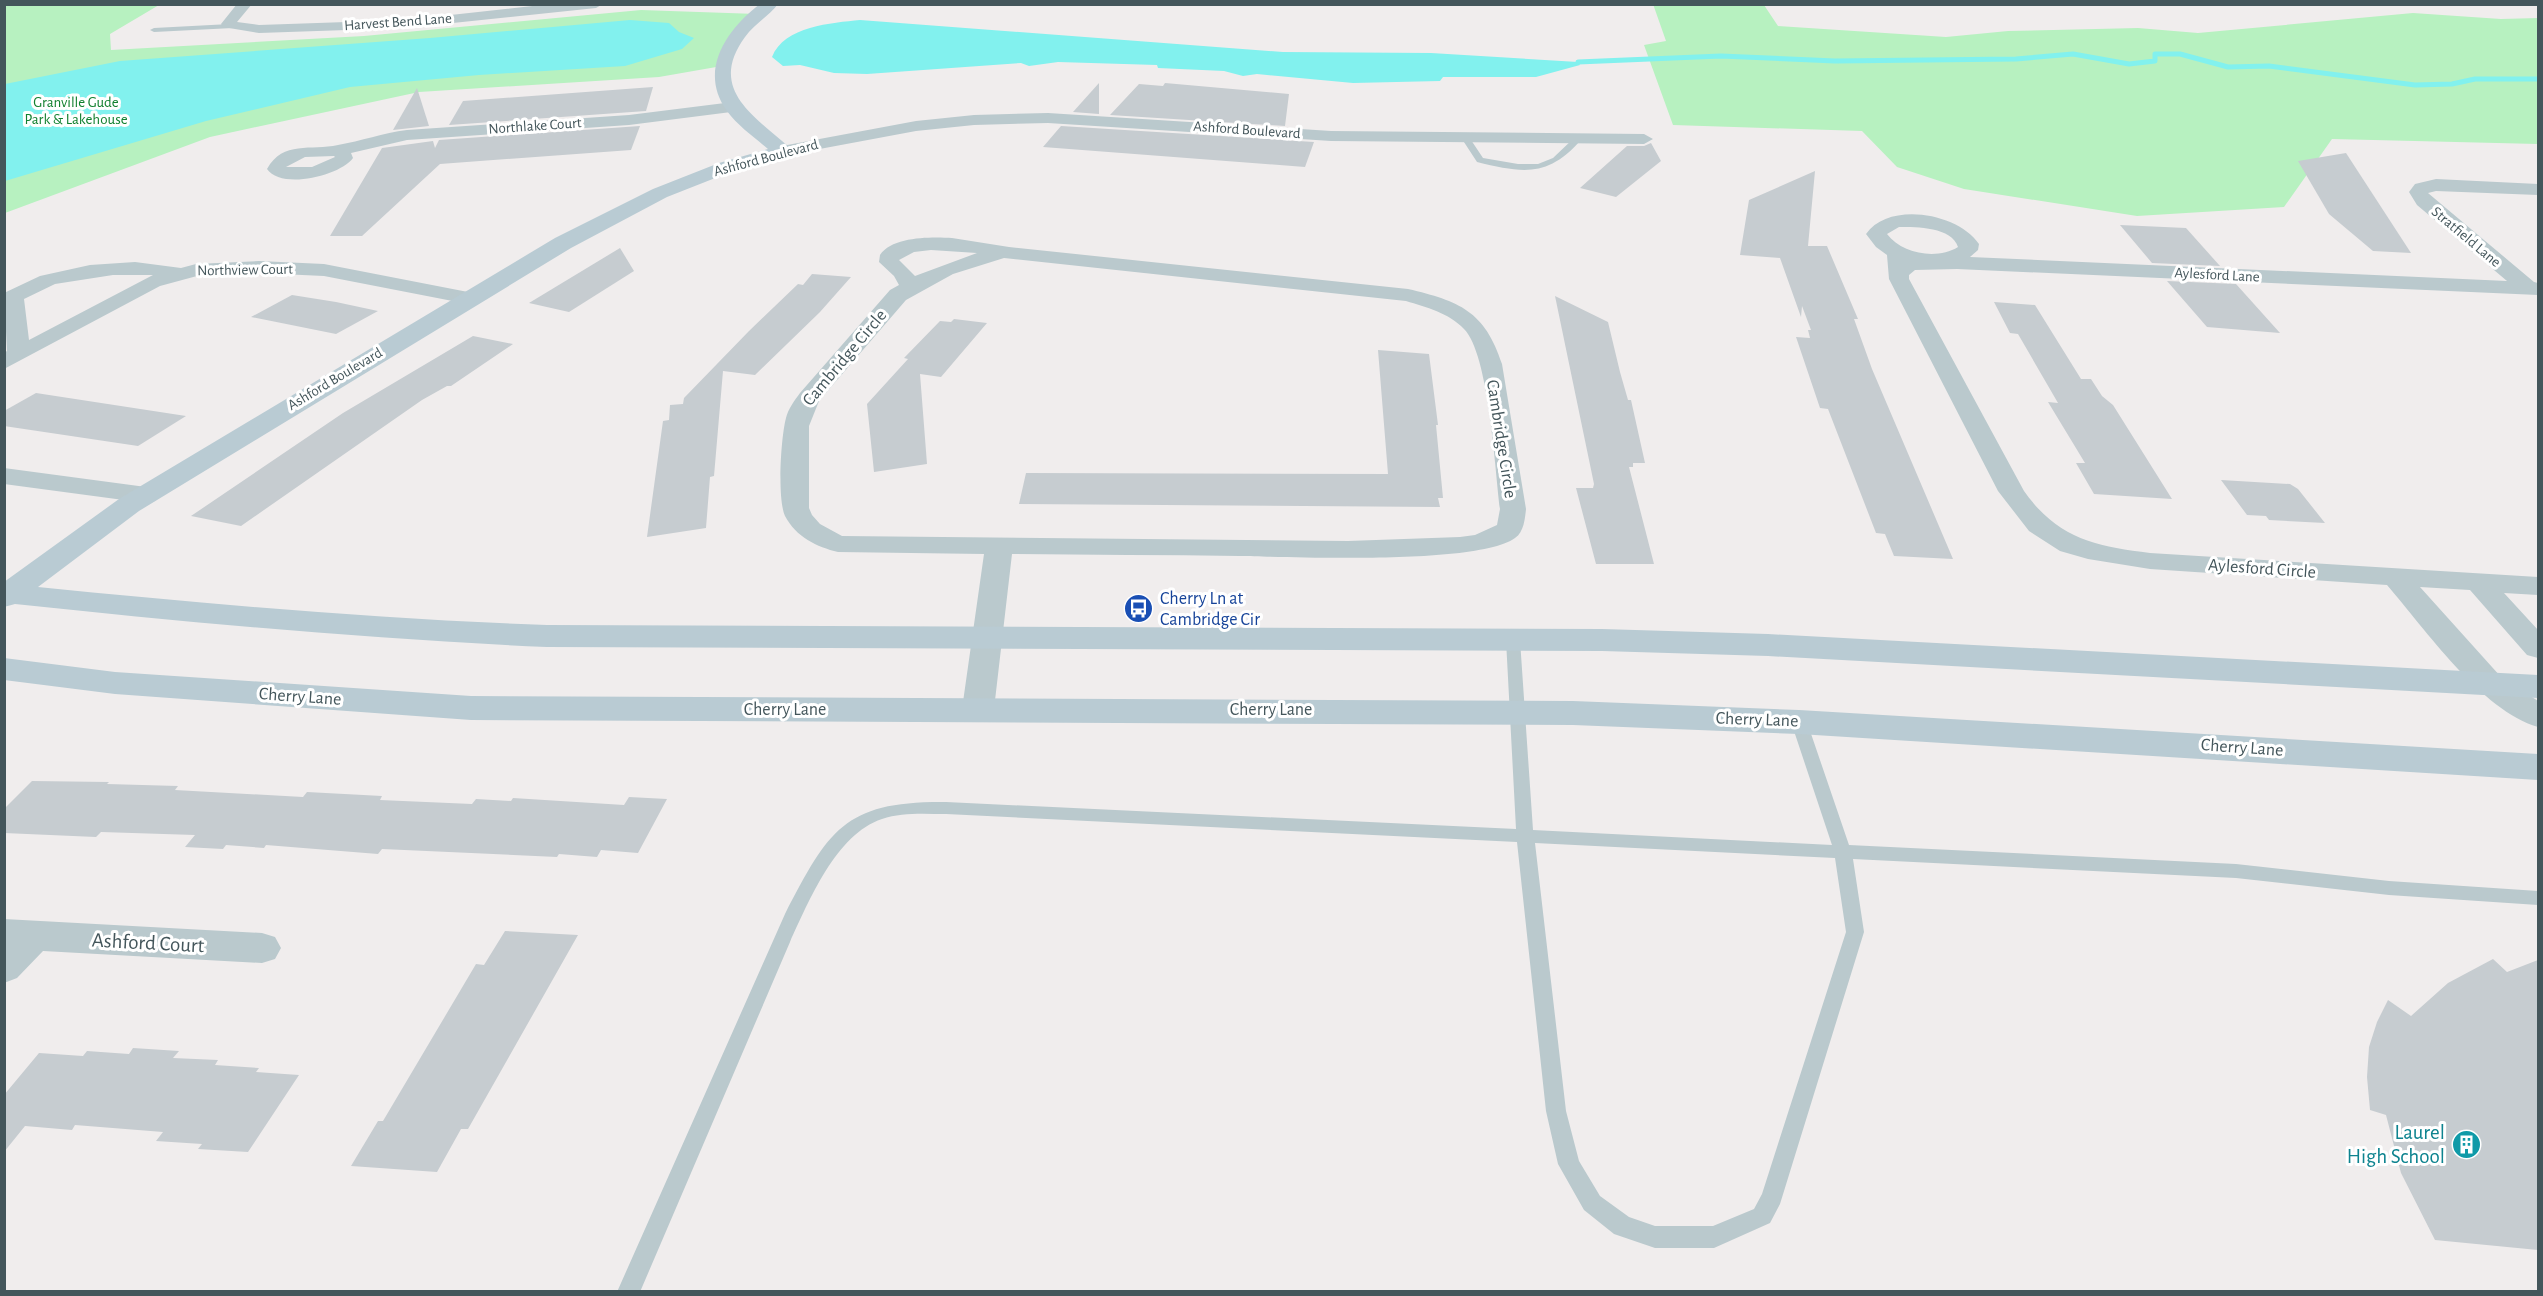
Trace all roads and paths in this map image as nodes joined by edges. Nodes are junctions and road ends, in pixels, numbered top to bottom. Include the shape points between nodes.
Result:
1 (245, 4) edge
2 (596, 4) edge
3 (771, 4) edge
4 (230, 26) junction
5 (154, 30) dead end
6 (734, 107) junction
7 (1466, 139) junction
8 (1644, 139) dead end
9 (1577, 140) junction
10 (338, 151) dead end
11 (782, 151) junction
12 (2538, 189) edge
13 (997, 254) junction
14 (179, 273) junction
15 (910, 286) junction
16 (2534, 289) edge
17 (468, 298) junction
18 (12, 357) edge
19 (4, 476) edge
20 (2011, 491) joint
21 (146, 495) junction
22 (999, 546) junction
23 (2396, 578) junction
24 (2478, 582) junction
25 (2538, 586) edge
26 (6, 595) edge
27 (987, 640) junction
28 (1512, 640) junction
29 (2538, 648) edge
30 (4, 669) edge
31 (2490, 684) junction
32 (2538, 687) edge
33 (978, 709) junction
34 (1518, 712) junction
35 (2538, 716) edge
36 (1799, 722) junction
37 (2538, 767) edge
38 (1525, 836) junction
39 (1843, 851) junction
40 (2538, 898) edge
41 (19, 935) edge
42 (262, 948) dead end
43 (4, 967) edge
44 (628, 1292) edge

1 - 4 street
2 - 4 street, Harvest Bend Lane via 405,24 259,29
3 - 6 main road via 747,24 726,53 722,75
4 - 5 lane
6 - 10 street, Northlake Court via 629,120 407,135
6 - 11 main road
7 - 9 street, Ashford Boulevard
7 - 9 lane via 1480,160 1529,167 1554,161
7 - 11 street, Ashford Boulevard via 1331,136 1085,119 1016,119 916,126
8 - 9 street, Ashford Boulevard
11 - 17 main road, Ashford Boulevard via 726,167 615,214
12 - 16 street, Stratfield Lane via 2436,185 2418,192 2424,201
13 - 15 street, Cambridge Circle
13 - 15 street, Cambridge Circle via 962,245 915,245 902,249 890,255 889,262 902,272
13 - 22 street, Cambridge Circle via 1408,295 1452,310 1476,329 1486,351 1513,509 1506,532 1460,545 1348,549
14 - 17 street, Northview Court via 230,267 324,270
14 - 18 street, Northview Court via 135,290
14 - 18 street via 139,268 110,270 55,278 24,288 13,296
15 - 22 street, Cambridge Circle via 808,398 798,417 796,512 808,529 838,544
16 - 20 street, Aylesford Lane via 1898,262 1911,302
17 - 21 main road, Ashford Boulevard
19 - 21 street
20 - 23 street, Aylesford Circle via 2042,530 2101,555
21 - 26 main road, Ashford Boulevard
22 - 27 street
23 - 24 street, Aylesford Circle
23 - 31 street
24 - 25 street, Aylesford Circle
24 - 29 street
26 - 27 main road via 396,630 547,636
27 - 28 main road
27 - 33 street
28 - 31 main road via 1768,645
28 - 34 lane
30 - 33 main road, Cherry Lane via 126,684 471,708
31 - 32 main road
31 - 35 street
33 - 34 main road, Cherry Lane
34 - 36 main road, Cherry Lane
34 - 38 lane
36 - 37 main road, Cherry Lane
36 - 39 lane
38 - 39 lane
38 - 39 lane via 1556,1111 1569,1164 1592,1203 1622,1226 1656,1237 1688,1239 1714,1237 1762,1216 1772,1197 1855,933
38 - 44 lane via 946,808 902,808 856,824 820,865 779,949
39 - 40 lane via 2236,871 2389,888
41 - 42 street, Ashford Court
41 - 43 street, Ashford Court

